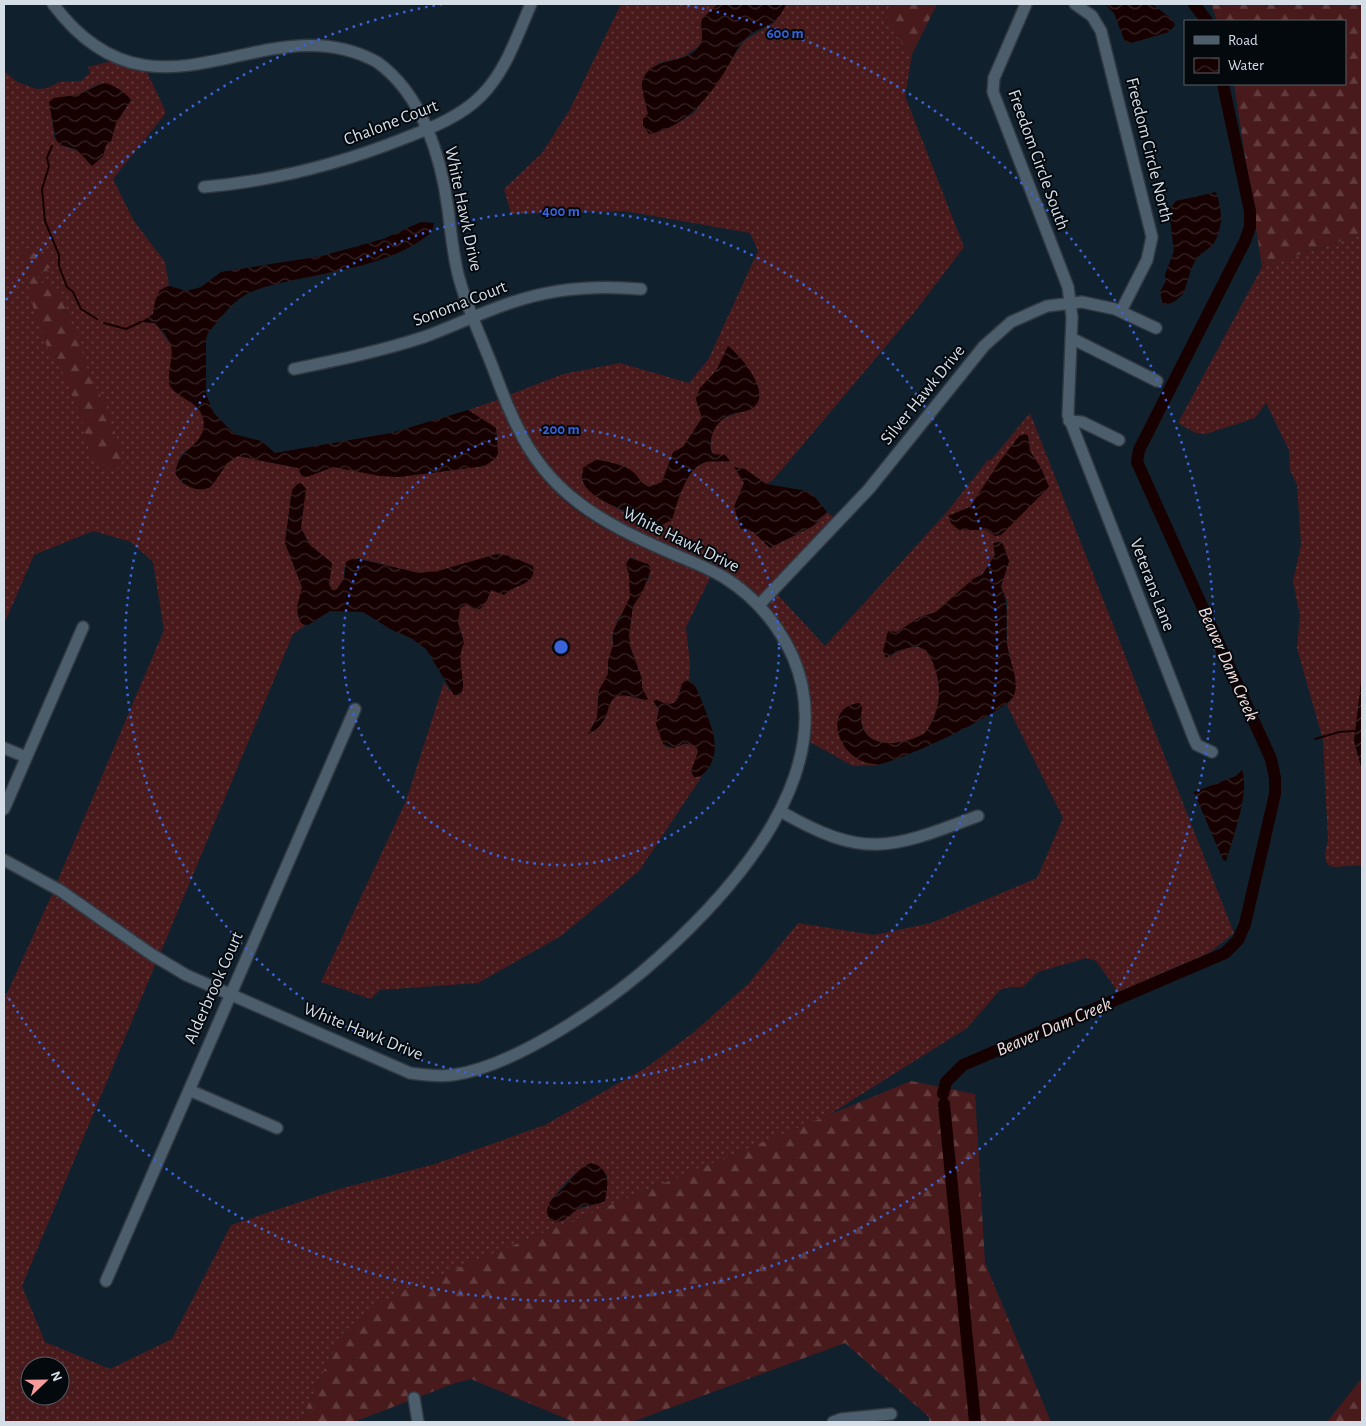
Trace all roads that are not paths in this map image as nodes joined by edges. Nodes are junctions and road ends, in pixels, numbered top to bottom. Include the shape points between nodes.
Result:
1 (531, 4) edge
2 (1026, 4) edge
3 (1075, 4) edge
4 (54, 5) edge
5 (427, 129) junction
6 (204, 187) dead end
7 (641, 289) dead end
8 (1071, 302) junction
9 (1122, 311) junction
10 (473, 318) junction
11 (1156, 328) dead end
12 (1071, 338) junction
13 (294, 369) dead end
14 (1157, 381) dead end
15 (1069, 421) junction
16 (1119, 440) dead end
17 (759, 605) junction
18 (83, 627) dead end
19 (355, 709) dead end
20 (4, 748) edge
21 (1212, 752) dead end
22 (26, 758) junction
23 (4, 809) edge
24 (780, 811) junction
25 (978, 816) dead end
26 (4, 860) edge
27 (230, 995) junction
28 (189, 1090) junction
29 (277, 1128) dead end
30 (106, 1281) dead end
31 (414, 1398) dead end
32 (891, 1414) dead end
33 (418, 1422) edge
34 (833, 1422) edge

1 - 5 street, Chalone Court via 506,63 490,87 461,113
2 - 8 street, Freedom Circle South via 994,78 993,92
3 - 9 street, Freedom Circle North via 1092,16 1101,31 1151,232 1151,250
4 - 5 street, White Hawk Drive via 93,45 135,62 168,63 289,40 311,39 342,45 373,59 390,73 412,99
5 - 6 street, Chalone Court via 370,152 311,170
5 - 10 street, White Hawk Drive via 443,181 459,277
7 - 10 street, Sonoma Court via 592,287 552,292 513,302
8 - 9 street, Silver Hawk Drive via 1092,303
8 - 12 street, Veterans Lane
8 - 17 street, Silver Hawk Drive via 1047,306 1021,316 994,336 869,489
9 - 11 street, Silver Hawk Drive
10 - 13 street, Sonoma Court via 398,345
10 - 17 street, White Hawk Drive via 517,428 534,457 559,487 598,518 717,574
12 - 14 street
12 - 15 street, Veterans Lane
15 - 16 street via 1082,422
15 - 21 street, Veterans Lane via 1194,739 1197,745
17 - 24 street, White Hawk Drive via 779,630 792,655 805,702 802,755
18 - 22 street
19 - 27 street, Alderbrook Court
20 - 22 street
22 - 23 street
24 - 25 street via 828,836 868,844 916,839
24 - 27 street, White Hawk Drive via 718,898 642,972 608,999 547,1037 480,1068 448,1076 410,1073
26 - 27 street, White Hawk Drive via 61,891 174,968
27 - 28 street, Alderbrook Court
28 - 29 street
28 - 30 street, Alderbrook Court
31 - 33 street
32 - 34 street

